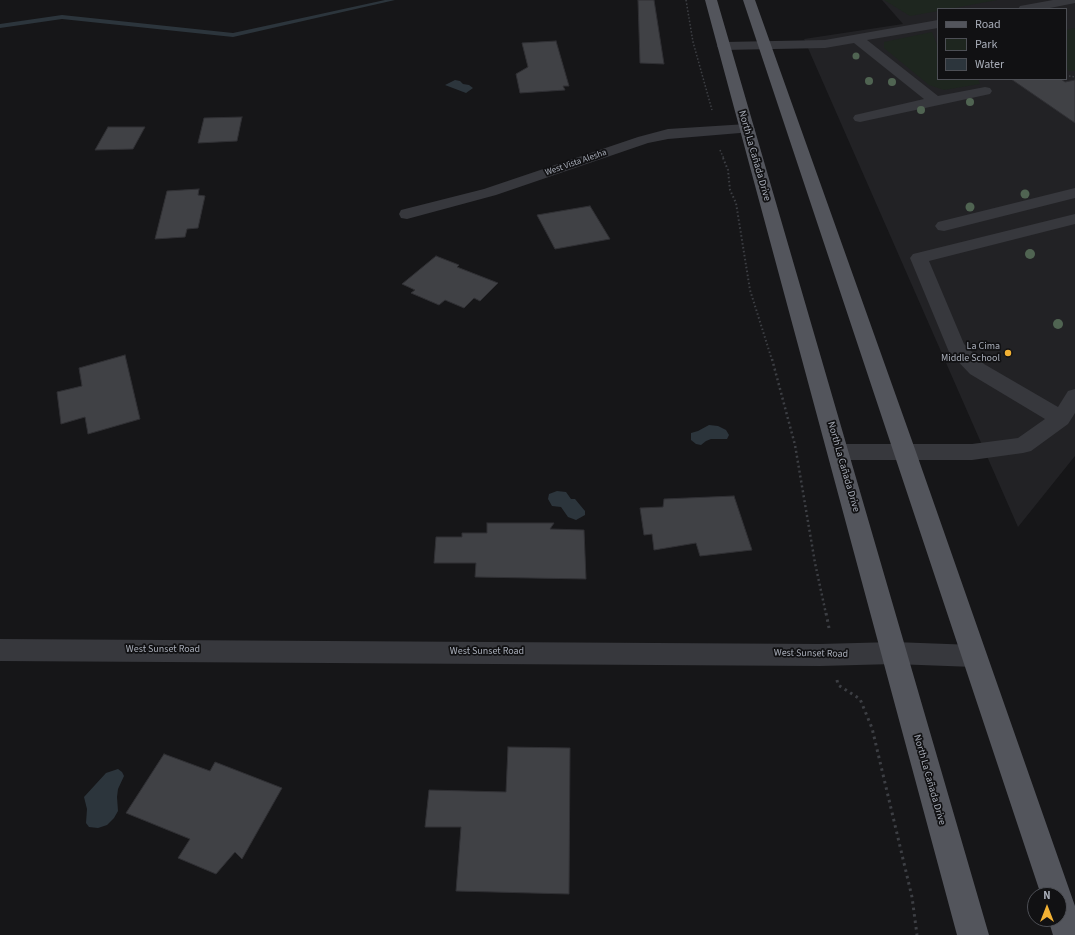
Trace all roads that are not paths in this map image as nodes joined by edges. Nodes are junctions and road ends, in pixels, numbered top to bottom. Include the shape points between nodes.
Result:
1 (711, 0) edge
2 (749, 0) edge
3 (1074, 0) edge
4 (1030, 8) edge
5 (937, 24) edge
6 (857, 39) junction
7 (765, 45) junction
8 (724, 46) junction
9 (985, 91) dead end
10 (935, 102) junction
11 (860, 118) dead end
12 (747, 129) junction
13 (1075, 193) edge
14 (407, 214) dead end
15 (1075, 219) edge
16 (944, 226) dead end
17 (1075, 396) edge
18 (1061, 419) junction
19 (839, 452) junction
20 (906, 452) junction
21 (0, 650) edge
22 (894, 654) junction
23 (974, 656) junction
24 (1053, 887) edge
25 (973, 935) edge

1 - 8 main road, North La Cañada Drive
2 - 7 main road
3 - 4 street
5 - 6 street
6 - 7 street via 825,44
6 - 10 street
7 - 8 street
7 - 20 main road
8 - 12 main road, North La Cañada Drive
9 - 10 street
10 - 11 street
12 - 14 street, West Vista Alesha via 668,134 643,140 490,192
12 - 19 main road, North La Cañada Drive
13 - 16 street
15 - 18 street via 919,258 956,347 977,369
17 - 18 street
18 - 20 street via 1023,445 972,452
19 - 20 street
19 - 22 main road, North La Cañada Drive
20 - 23 main road
21 - 22 street, West Sunset Road
22 - 23 street, West Sunset Road
22 - 25 main road, North La Cañada Drive
23 - 24 main road

